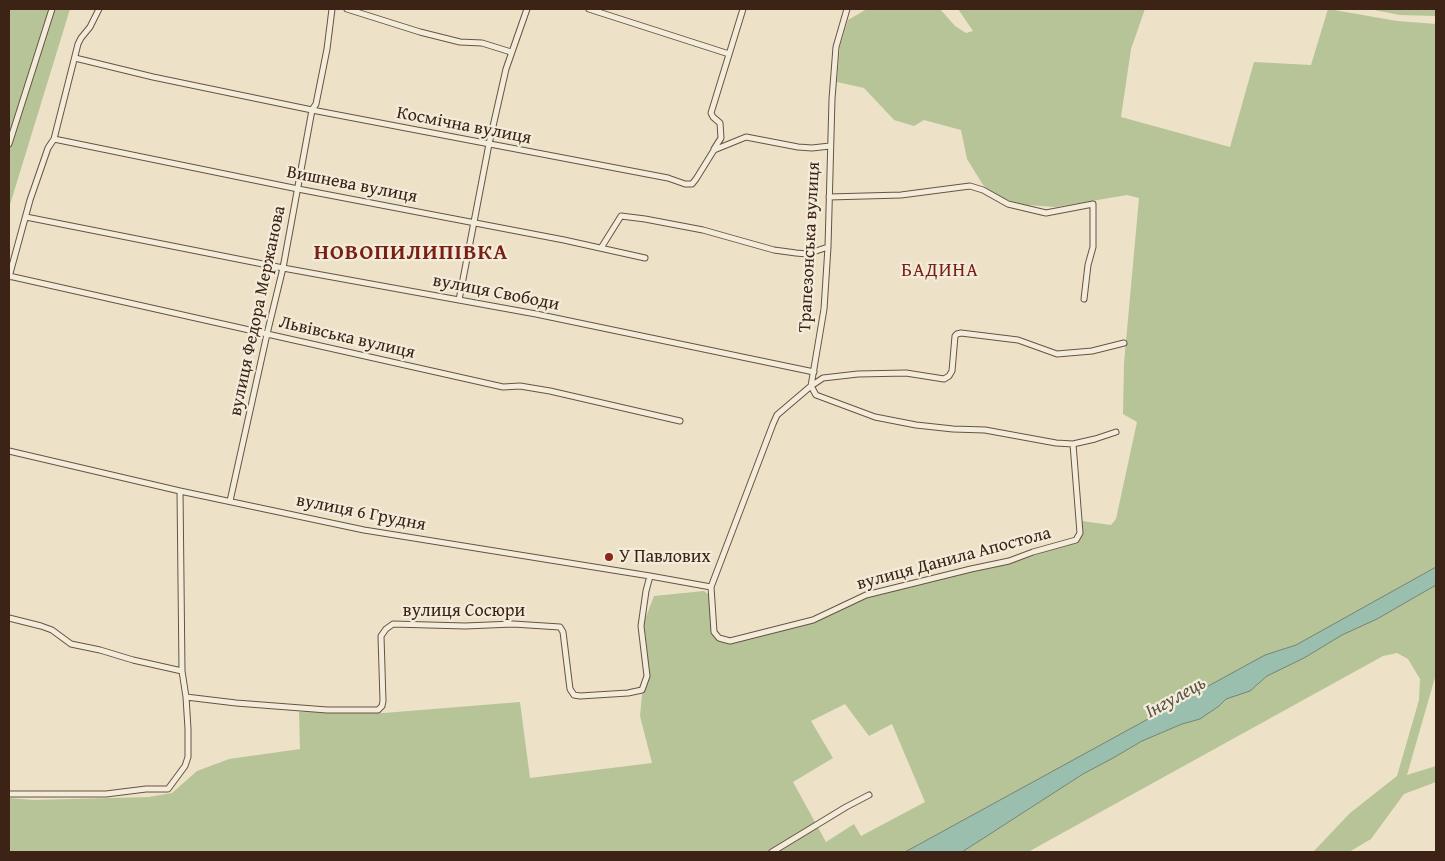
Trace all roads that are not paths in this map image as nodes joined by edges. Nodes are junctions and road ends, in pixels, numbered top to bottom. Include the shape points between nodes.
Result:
1 (52, 9) edge
2 (99, 9) edge
3 (332, 9) edge
4 (347, 9) edge
5 (527, 9) edge
6 (589, 9) edge
7 (744, 9) edge
8 (847, 9) edge
9 (511, 52) junction
10 (729, 54) junction
11 (75, 58) junction
12 (312, 110) junction
13 (54, 139) junction
14 (9, 144) edge
15 (489, 144) junction
16 (830, 146) junction
17 (714, 150) junction
18 (298, 189) junction
19 (830, 197) junction
20 (26, 217) junction
21 (474, 223) junction
22 (828, 247) junction
23 (601, 248) junction
24 (645, 258) dead end
25 (283, 268) junction
26 (9, 276) edge
27 (459, 300) junction
28 (1084, 300) dead end
29 (267, 334) junction
30 (1124, 343) dead end
31 (814, 372) junction
32 (811, 386) junction
33 (680, 421) dead end
34 (1116, 432) dead end
35 (1073, 444) junction
36 (9, 451) edge
37 (180, 491) junction
38 (230, 501) junction
39 (650, 576) junction
40 (711, 587) junction
41 (9, 618) edge
42 (182, 671) junction
43 (186, 697) junction
44 (9, 794) edge
45 (869, 795) dead end
46 (772, 852) edge

1 - 14 street
2 - 11 street via 78,44
3 - 12 street, вулиця Федора Мержанова via 327,49
4 - 9 street via 420,32
5 - 9 street
6 - 10 street
7 - 10 street
8 - 16 street, Трапезонська вулиця via 836,47
9 - 15 street
10 - 17 street, Космічна вулиця via 711,112 720,123 721,138
11 - 12 street, Космічна вулиця
11 - 13 street
12 - 15 street, Космічна вулиця
12 - 18 street, вулиця Федора Мержанова
13 - 18 street, Вишнева вулиця
13 - 20 street via 48,148
15 - 17 street, Космічна вулиця via 686,184 696,180
15 - 21 street
16 - 17 street via 798,148 746,137
16 - 19 street, Трапезонська вулиця
18 - 21 street, Вишнева вулиця
18 - 25 street, вулиця Федора Мержанова
19 - 22 street, Трапезонська вулиця
19 - 28 street via 901,195 970,186 1008,204 1046,213 1093,204 1093,247
20 - 25 street, вулиця Свободи
20 - 26 street
21 - 23 street, Вишнева вулиця
21 - 27 street
22 - 23 street via 807,254 774,250 703,230 622,216
22 - 31 street, Трапезонська вулиця via 824,309
23 - 24 street, Вишнева вулиця
25 - 27 street, вулиця Свободи
25 - 29 street, вулиця Федора Мержанова
26 - 29 street, Львівська вулиця
27 - 31 street, вулиця Свободи
29 - 33 street, Львівська вулиця via 503,387 550,391
29 - 38 street, вулиця Федора Мержанова
30 - 32 street via 1092,351 1057,354 1018,340 957,334 952,371 944,378 906,373 858,374 823,378
31 - 32 street, Трапезонська вулиця
32 - 35 street via 816,395 875,417
32 - 40 street via 777,415
34 - 35 street
35 - 40 street, вулиця Данила Апостола via 1080,533 1076,540 1009,561 866,595 813,620 730,641 719,638 714,632
36 - 37 street, вулиця 6 Грудня
37 - 38 street, вулиця 6 Грудня
37 - 42 street
38 - 39 street, вулиця 6 Грудня via 364,530
39 - 40 street, вулиця 6 Грудня
39 - 43 street, вулиця Сосюри via 641,626 647,676 642,690 574,695 570,690 560,628 513,624 393,624 381,636 383,701 378,710 327,710
41 - 42 street via 52,630 71,644
42 - 43 street
43 - 44 street via 188,757 168,789 106,794
45 - 46 street

